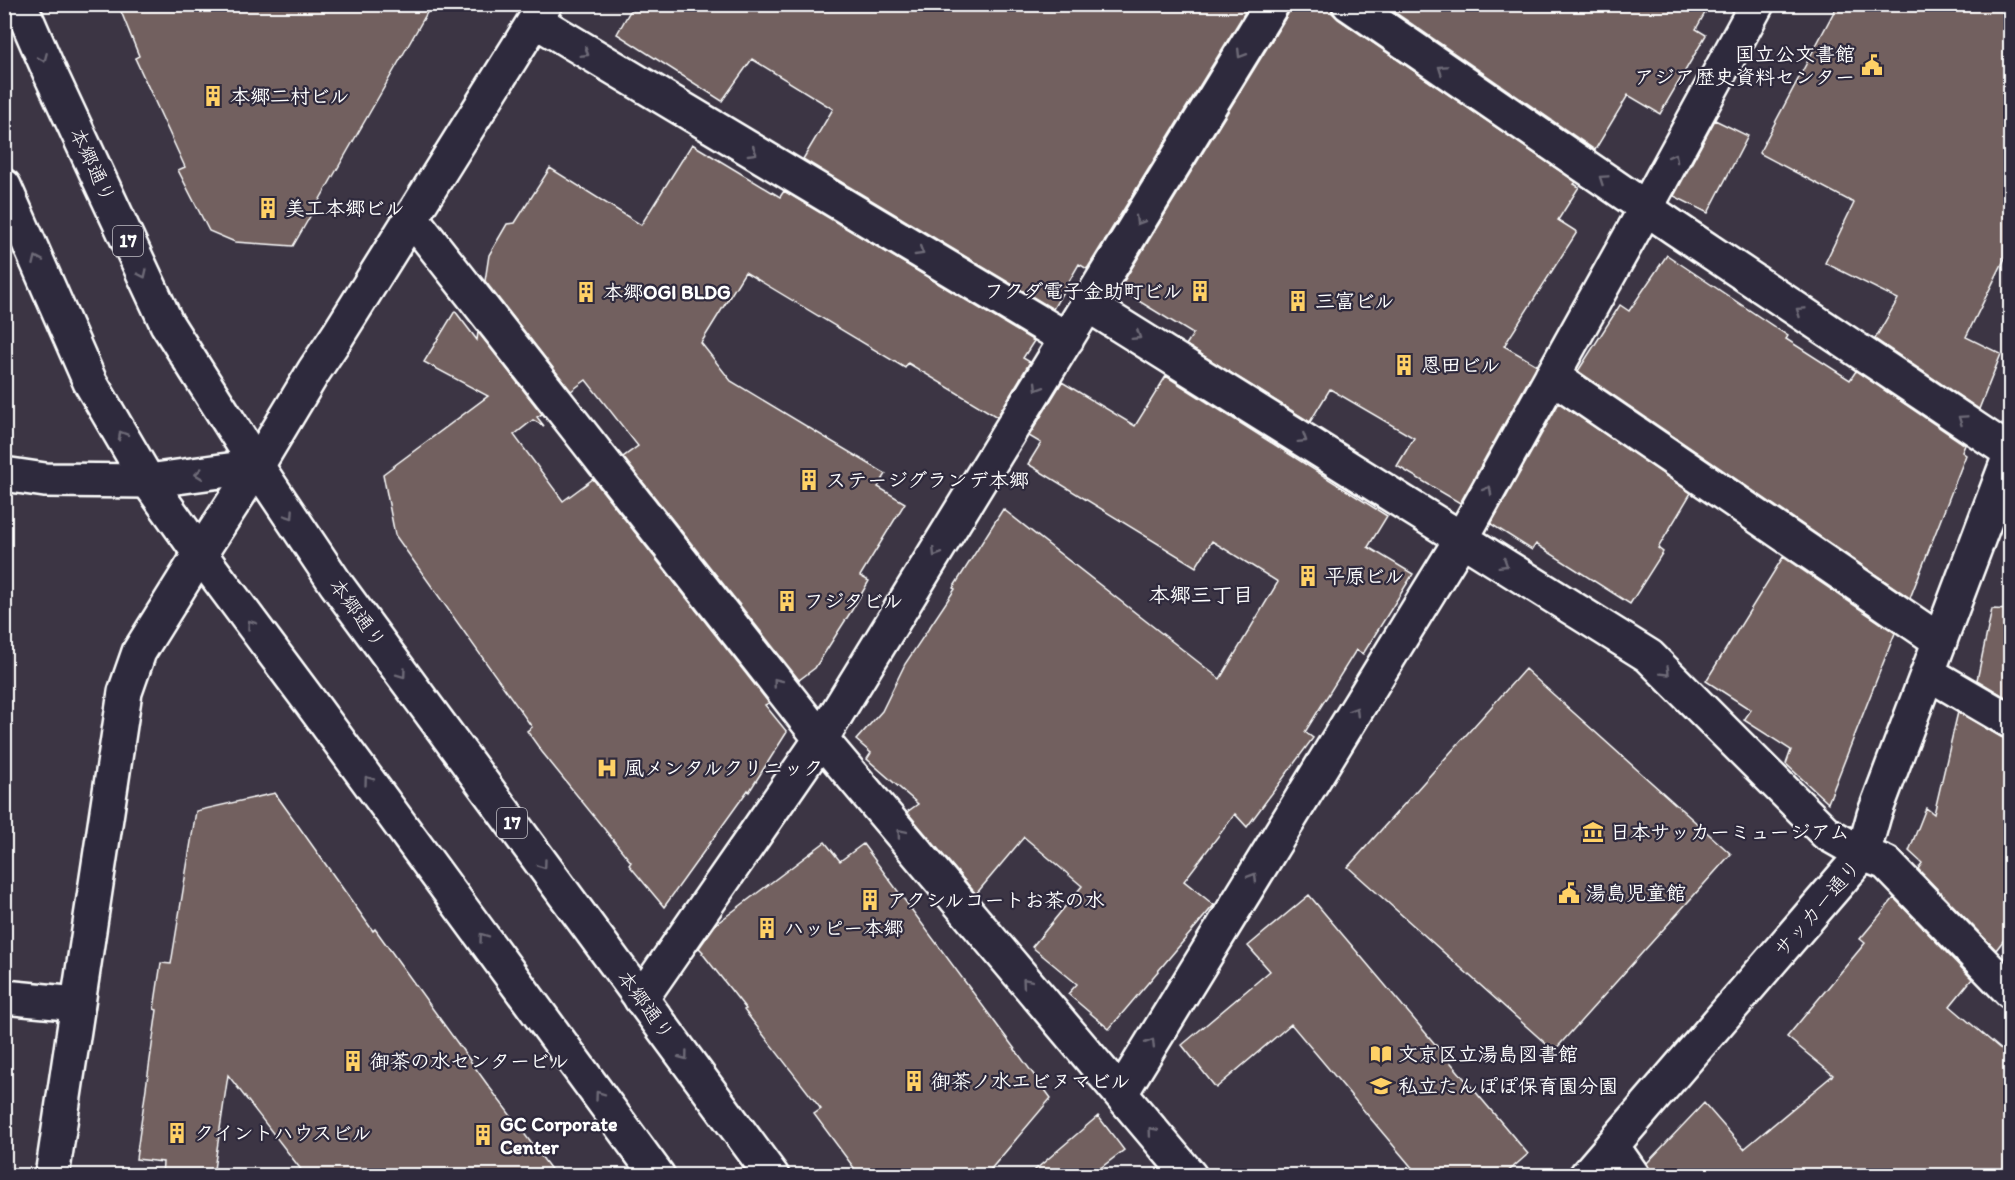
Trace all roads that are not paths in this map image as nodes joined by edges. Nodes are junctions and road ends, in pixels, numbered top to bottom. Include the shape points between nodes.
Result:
1 (20, 4) edge
2 (1272, 4) edge
3 (1349, 4) edge
4 (1756, 4) edge
5 (541, 13) edge
6 (4, 186) edge
7 (1646, 208) junction
8 (411, 217) junction
9 (1088, 305) junction
10 (1067, 339) junction
11 (1552, 376) junction
12 (2010, 454) edge
13 (257, 466) junction
14 (4, 474) edge
15 (148, 481) junction
16 (1462, 538) junction
17 (200, 554) junction
18 (1940, 641) junction
19 (1928, 673) junction
20 (2010, 721) edge
21 (821, 739) junction
22 (1863, 854) junction
23 (2010, 991) edge
24 (4, 997) edge
25 (641, 999) junction
26 (77, 1004) junction
27 (1121, 1093) junction
28 (1612, 1146) junction
29 (52, 1176) edge
30 (658, 1176) edge
31 (772, 1176) edge
32 (1190, 1176) edge
33 (1586, 1176) edge
34 (1633, 1176) edge

1 -> 13 main road, 本郷通り / 17 via 167,324
2 -> 9 main road
7 -> 3 main road
7 -> 4 main road
5 - 8 main road
5 -> 10 main road via 589,55
15 -> 6 main road via 90,382
7 - 11 main road
12 -> 7 main road
8 - 13 main road
21 -> 8 main road
9 - 10 main road
9 -> 16 main road
10 -> 21 main road
16 -> 11 main road
11 - 18 main road
12 - 18 main road, サッカー通り
13 -> 15 main road
13 - 17 main road
13 -> 25 main road, 本郷通り / 17 via 336,584
14 - 15 main road via 45,480
15 - 17 main road
16 -> 22 main road via 1649,656 1826,833
27 -> 16 main road
17 - 26 main road via 139,652 125,692
30 -> 17 main road
18 - 19 main road, サッカー通り
19 - 20 main road
19 - 22 main road, サッカー通り via 1874,814
21 - 25 main road
27 -> 21 main road
22 - 23 main road via 1886,863
22 - 28 main road, サッカー通り
24 - 26 main road
25 -> 31 main road, 本郷通り / 17
26 - 29 main road
32 -> 27 main road
28 - 33 main road, サッカー通り
28 - 34 main road

